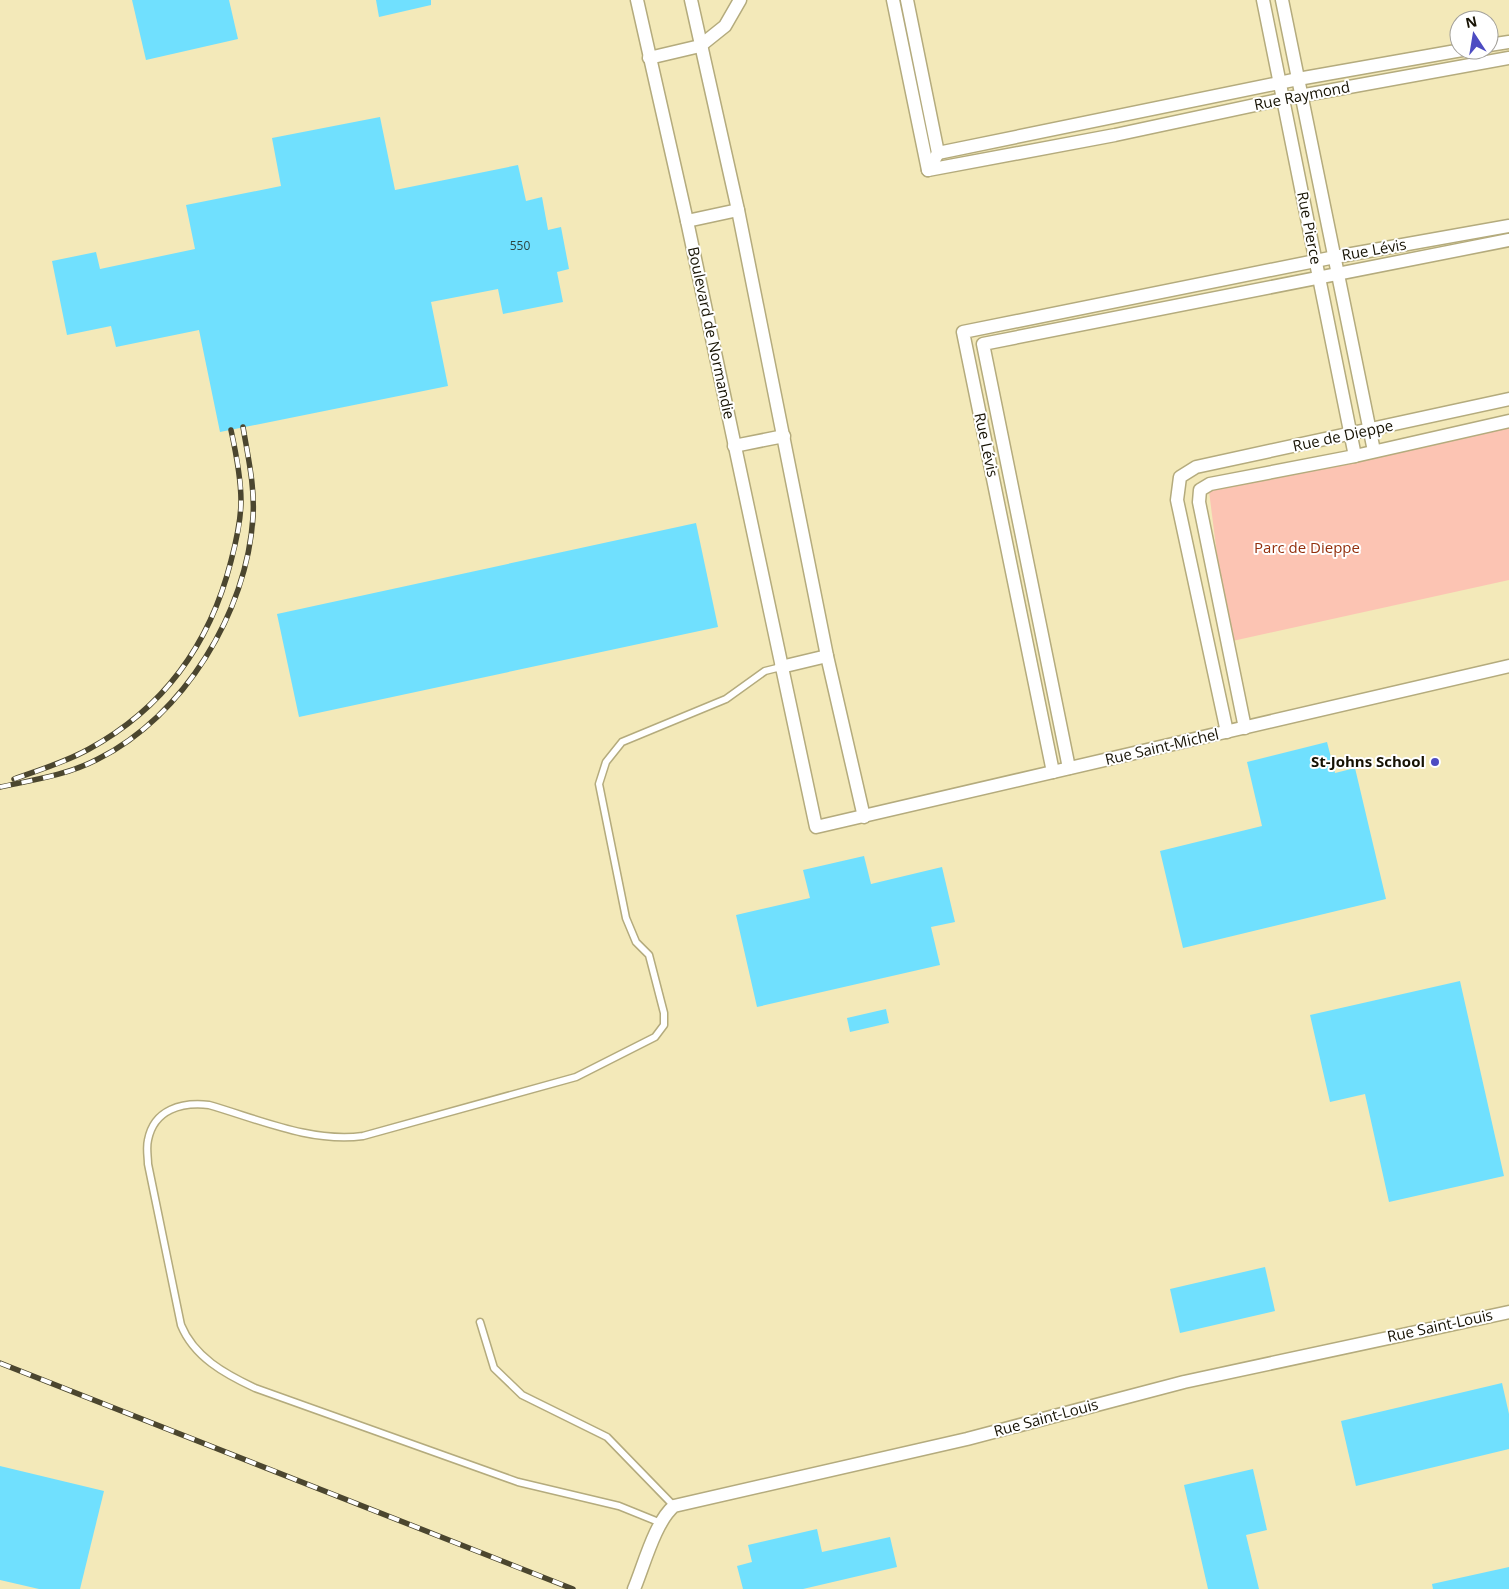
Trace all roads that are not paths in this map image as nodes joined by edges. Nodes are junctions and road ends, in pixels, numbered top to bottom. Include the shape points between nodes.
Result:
1 (638, 0) edge
2 (691, 0) edge
3 (740, 0) edge
4 (893, 0) edge
5 (907, 0) edge
6 (1263, 0) edge
7 (1282, 0) edge
8 (700, 46) junction
9 (1449, 52) edge
10 (649, 58) junction
11 (1470, 60) edge
12 (1298, 79) junction
13 (1280, 83) junction
14 (1302, 96) junction
15 (1283, 99) junction
16 (1112, 117) junction
17 (1115, 135) junction
18 (938, 153) junction
19 (928, 170) junction
20 (738, 210) junction
21 (688, 221) junction
22 (1509, 226) edge
23 (1509, 240) edge
24 (1334, 257) junction
25 (1316, 262) junction
26 (1338, 273) junction
27 (1319, 276) junction
28 (1150, 295) junction
29 (1154, 309) junction
30 (963, 332) junction
31 (983, 344) junction
32 (1509, 399) edge
33 (1509, 421) edge
34 (1370, 430) junction
35 (1350, 434) junction
36 (784, 436) junction
37 (734, 446) junction
38 (1374, 451) junction
39 (1355, 456) junction
40 (1180, 477) junction
41 (1200, 490) junction
42 (1026, 554) junction
43 (1009, 558) junction
44 (827, 656) junction
45 (1509, 666) edge
46 (781, 667) junction
47 (1245, 728) junction
48 (1227, 732) junction
49 (1069, 768) junction
50 (1053, 772) junction
51 (864, 817) junction
52 (816, 827) joint
53 (1509, 1312) edge
54 (480, 1322) dead end
55 (674, 1506) junction
56 (661, 1523) junction
57 (634, 1589) edge

1 - 10 street, Boulevard de Normandie
2 - 8 street
3 - 8 street via 725,26
4 - 19 street
5 - 18 street
6 - 13 street, Rue Pierce
7 - 12 street, Rue Pierce
8 - 10 street
8 - 20 street
9 - 12 street, Rue Raymond
10 - 21 street, Boulevard de Normandie
11 - 14 street, Rue Raymond
12 - 13 street, Rue Raymond
12 - 14 street, Rue Pierce
13 - 15 street, Rue Pierce
13 - 16 street, Rue Raymond
14 - 15 street, Rue Raymond
14 - 24 street, Rue Pierce
15 - 17 street, Rue Raymond
15 - 25 street, Rue Pierce
16 - 17 street
16 - 18 street, Rue Raymond
17 - 19 street, Rue Raymond
18 - 19 street
20 - 21 street
20 - 36 street
21 - 37 street, Boulevard de Normandie
22 - 24 street, Rue Lévis
23 - 26 street, Rue Lévis
24 - 25 street, Rue Lévis
24 - 26 street, Rue Pierce
25 - 27 street, Rue Pierce
25 - 28 street, Rue Lévis
26 - 27 street, Rue Lévis
26 - 34 street, Rue Pierce
27 - 29 street, Rue Lévis
27 - 35 street, Rue Pierce
28 - 29 street
28 - 30 street, Rue Lévis
29 - 31 street, Rue Lévis
30 - 31 street
30 - 43 street, Rue Lévis
31 - 42 street, Rue Lévis
32 - 34 street, Rue de Dieppe
33 - 38 street, Rue de Dieppe
34 - 35 street, Rue de Dieppe
34 - 38 street, Rue Pierce
35 - 39 street, Rue Pierce
35 - 40 street, Rue de Dieppe via 1196,467
36 - 37 street
36 - 44 street
37 - 46 street, Boulevard de Normandie
38 - 39 street, Rue de Dieppe
39 - 41 street, Rue de Dieppe via 1210,484
40 - 41 street
40 - 48 street via 1177,500
41 - 47 street via 1199,502
42 - 43 street
42 - 49 street, Rue Lévis
43 - 50 street, Rue Lévis
44 - 46 street
44 - 51 street
45 - 47 street, Rue Saint-Michel
46 - 52 street, Boulevard de Normandie
46 - 56 lane via 765,671 726,699 622,742 606,762 599,784 626,918 636,942 649,955 664,1014 664,1026 655,1036 576,1077 363,1136 322,1138 192,1103 177,1105 166,1113 154,1125 148,1140 148,1164 181,1325 186,1338 200,1354 228,1375 255,1388 518,1482 618,1506
47 - 48 street, Rue Saint-Michel
48 - 49 street, Rue Saint-Michel
49 - 50 street, Rue Saint-Michel
50 - 51 street, Rue Saint-Michel
51 - 52 street, Rue Saint-Michel
53 - 55 street, Rue Saint-Louis via 1184,1382 967,1439
54 - 55 lane via 494,1368 522,1396 607,1438
55 - 56 street via 666,1512
56 - 57 street

